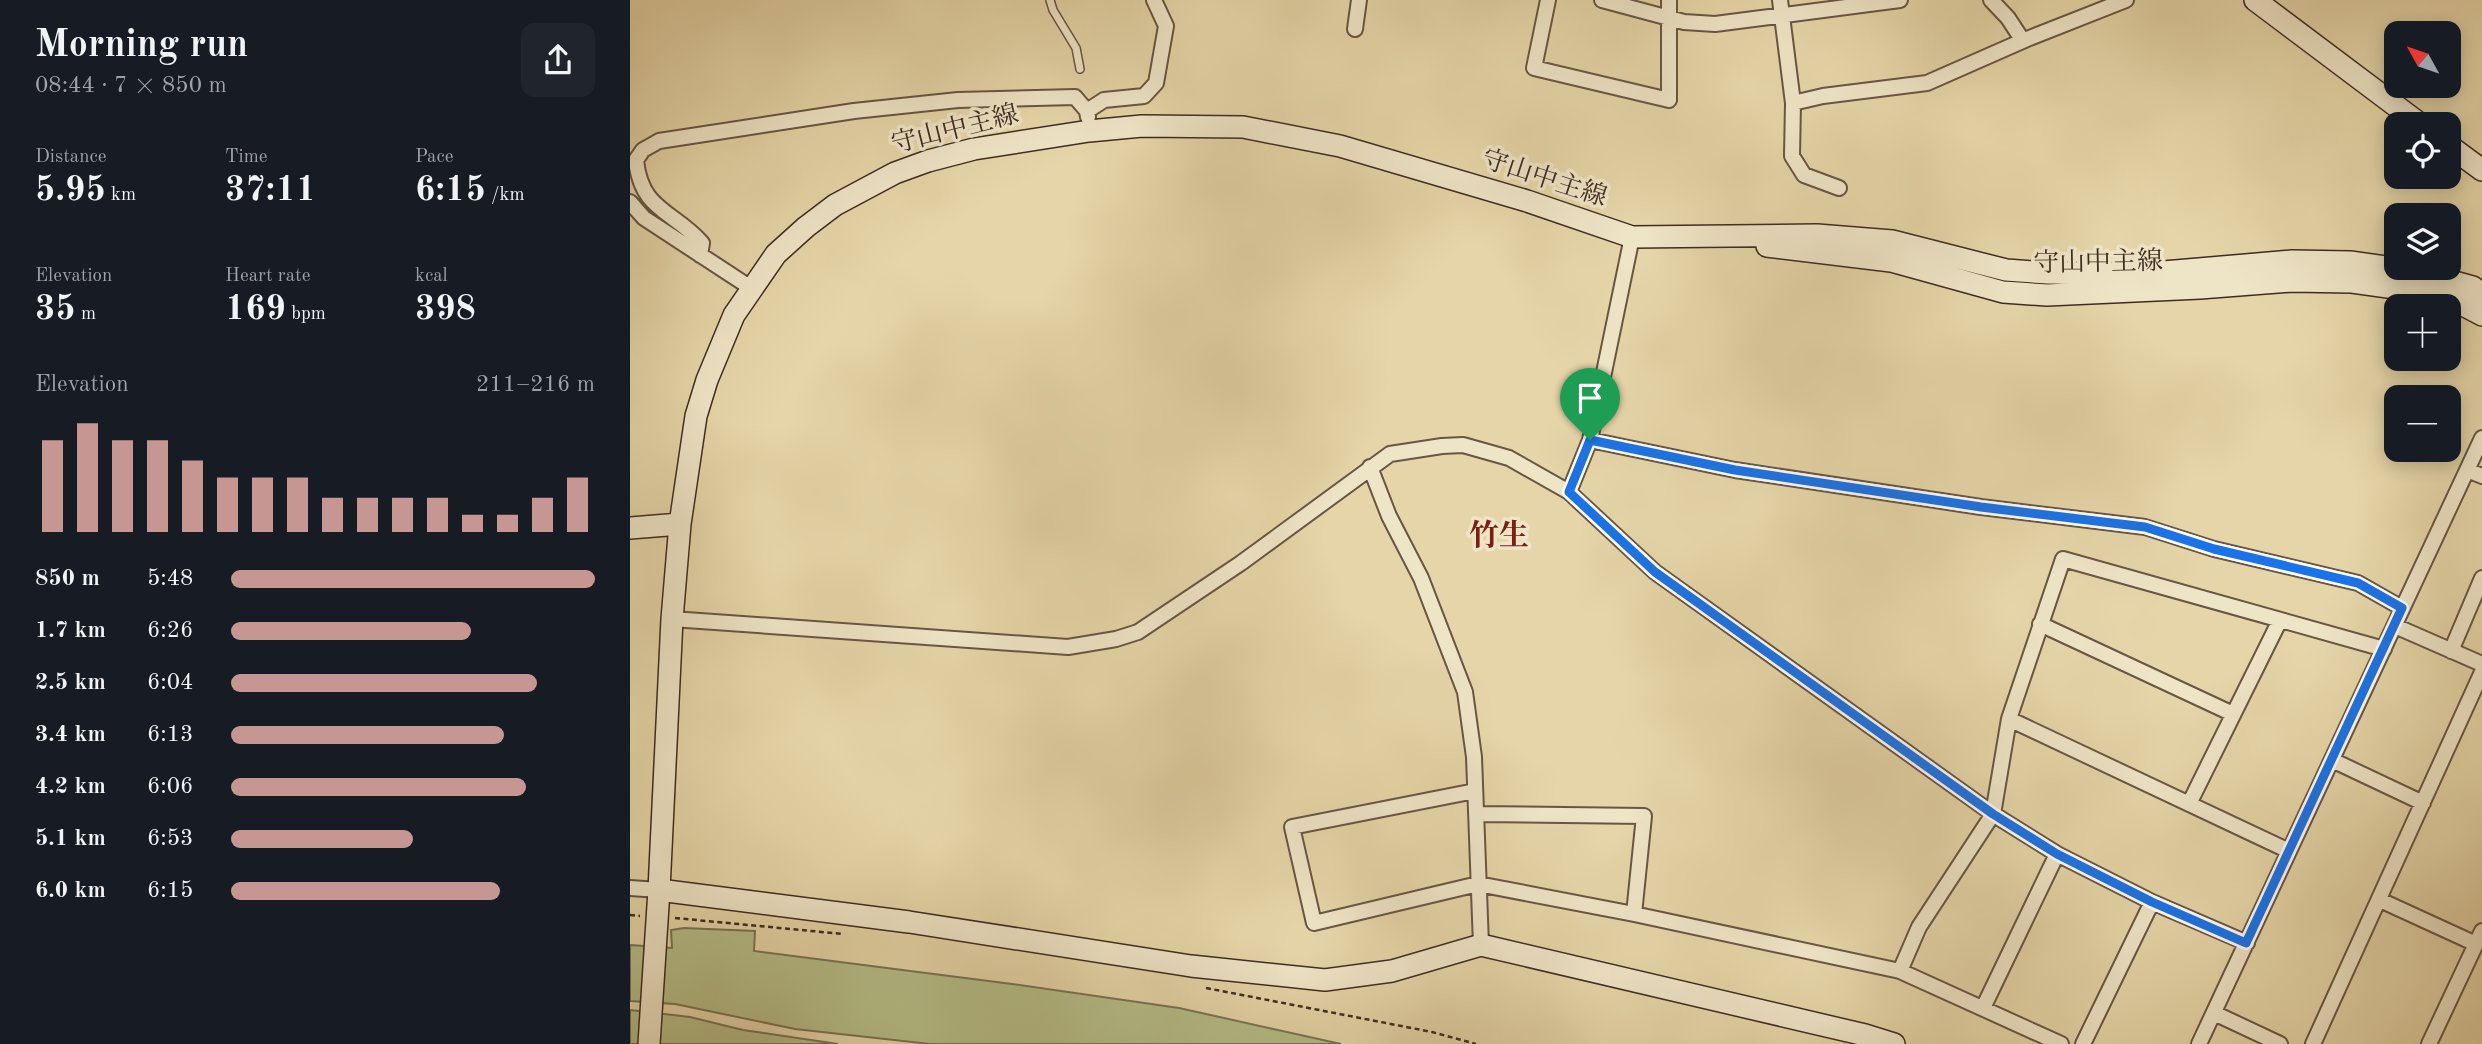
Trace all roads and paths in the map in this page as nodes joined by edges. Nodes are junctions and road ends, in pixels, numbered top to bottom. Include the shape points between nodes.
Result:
1 (1050, 0) edge
2 (1154, 0) edge
3 (1359, 0) edge
4 (1548, 0) edge
5 (1602, 0) edge
6 (1669, 0) edge
7 (1780, 0) edge
8 (1900, 0) edge
9 (1991, 0) edge
10 (2126, 0) edge
11 (2255, 0) edge
12 (1783, 15) junction
13 (1669, 18) junction
14 (1355, 29) dead end
15 (2023, 41) junction
16 (1080, 69) dead end
17 (1793, 103) junction
18 (2404, 112) edge
19 (1088, 121) junction
20 (2461, 155) edge
21 (2482, 170) edge
22 (1839, 188) dead end
23 (630, 202) edge
24 (1632, 237) junction
25 (1717, 237) junction
26 (700, 255) junction
27 (751, 288) junction
28 (2482, 295) edge
29 (2482, 314) edge
30 (2482, 438) edge
31 (1590, 440) junction
32 (1370, 467) junction
33 (2467, 470) junction
34 (2482, 476) edge
35 (1569, 492) junction
36 (680, 523) junction
37 (630, 528) edge
38 (2482, 578) edge
39 (2402, 608) junction
40 (672, 619) junction
41 (2280, 620) junction
42 (2040, 624) junction
43 (2395, 626) junction
44 (2384, 649) junction
45 (2451, 651) junction
46 (2482, 664) edge
47 (2482, 671) edge
48 (2234, 714) junction
49 (2009, 719) junction
50 (2332, 760) junction
51 (1475, 791) junction
52 (2423, 803) junction
53 (2189, 804) junction
54 (1476, 814) junction
55 (1993, 814) junction
56 (2289, 851) junction
57 (2057, 854) junction
58 (1478, 884) junction
59 (630, 888) edge
60 (659, 890) junction
61 (2380, 900) junction
62 (2152, 902) junction
63 (1634, 914) junction
64 (630, 915) edge
65 (657, 917) junction
66 (2482, 930) edge
67 (847, 934) dead end
68 (2246, 943) junction
69 (2476, 944) junction
70 (1481, 945) junction
71 (1900, 971) junction
72 (1195, 986) dead end
73 (1983, 1008) junction
74 (2214, 1013) junction
75 (2028, 1037) edge
76 (649, 1044) edge
77 (1476, 1044) edge
78 (1894, 1044) edge
79 (2061, 1044) edge
80 (2083, 1044) edge
81 (2199, 1044) edge
82 (2280, 1044) edge
83 (2313, 1044) edge
84 (2429, 1044) edge

1 - 16 lane via 1076,48
2 - 19 street via 1166,26 1156,83 1144,96 1104,100
3 - 14 street
4 - 13 street via 1534,68 1669,100
5 - 13 street
6 - 13 street
7 - 12 street
8 - 12 street
9 - 15 street
10 - 15 street
11 - 18 main road
12 - 13 street via 1715,24
12 - 17 street
15 - 17 street via 1927,83
17 - 22 street via 1792,156 1804,175
19 - 24 main road, 守山中主線 via 1243,127 1293,135 1527,201
19 - 26 street via 1075,97 958,100 659,141 636,160 638,178 655,206 689,228 702,243
19 - 27 main road, 守山中主線 via 895,173 845,199 806,227 776,254
20 - 21 main road
23 - 26 street via 644,218
24 - 25 main road, 守山中主線
24 - 31 street
25 - 28 main road, 守山中主線 via 1817,235 1892,242 2006,270 2048,274 2140,274 2292,261 2350,262 2415,271 2473,287
25 - 29 main road, 守山中主線 via 1891,261 2003,292 2047,295 2292,281 2352,282 2410,290
26 - 27 street
27 - 36 main road, 守山中主線 via 734,315 696,416
30 - 33 street
31 - 35 street
31 - 39 street via 1735,470 2145,527 2214,549 2358,583
32 - 35 street via 1390,454 1464,445 1509,458
32 - 40 street via 1204,589 1138,632 1116,639 1068,647
32 - 51 street via 1465,692
33 - 34 street
33 - 39 street
35 - 55 street via 1655,572
36 - 37 main road
36 - 40 main road, 守山中主線
38 - 45 street
39 - 43 street
40 - 60 main road, 守山中主線
41 - 42 street via 2063,559
41 - 44 street
41 - 48 street
42 - 48 street
42 - 49 street
43 - 44 street
43 - 45 street
44 - 50 street
45 - 46 street
47 - 52 street
48 - 53 street
49 - 53 street
49 - 55 street
50 - 52 street
50 - 56 street
51 - 54 street
51 - 58 street via 1292,827 1314,923
52 - 61 street
53 - 56 street
54 - 58 street
54 - 63 street via 1644,816
55 - 57 street
55 - 71 street via 1919,927
56 - 68 street
57 - 62 street
57 - 73 street
58 - 63 street
58 - 70 street
59 - 60 street
60 - 65 main road, 守山中主線
60 - 70 main road via 909,922 1191,966 1325,980 1392,971
61 - 69 street
61 - 83 street
62 - 68 street
62 - 80 street
63 - 71 street
64 - 65 path
65 - 67 path
65 - 76 main road, 守山中主線
66 - 69 street
68 - 74 street
69 - 84 street
70 - 78 main road
71 - 73 street
72 - 77 path
73 - 75 street
74 - 81 street
74 - 82 street
75 - 79 street

